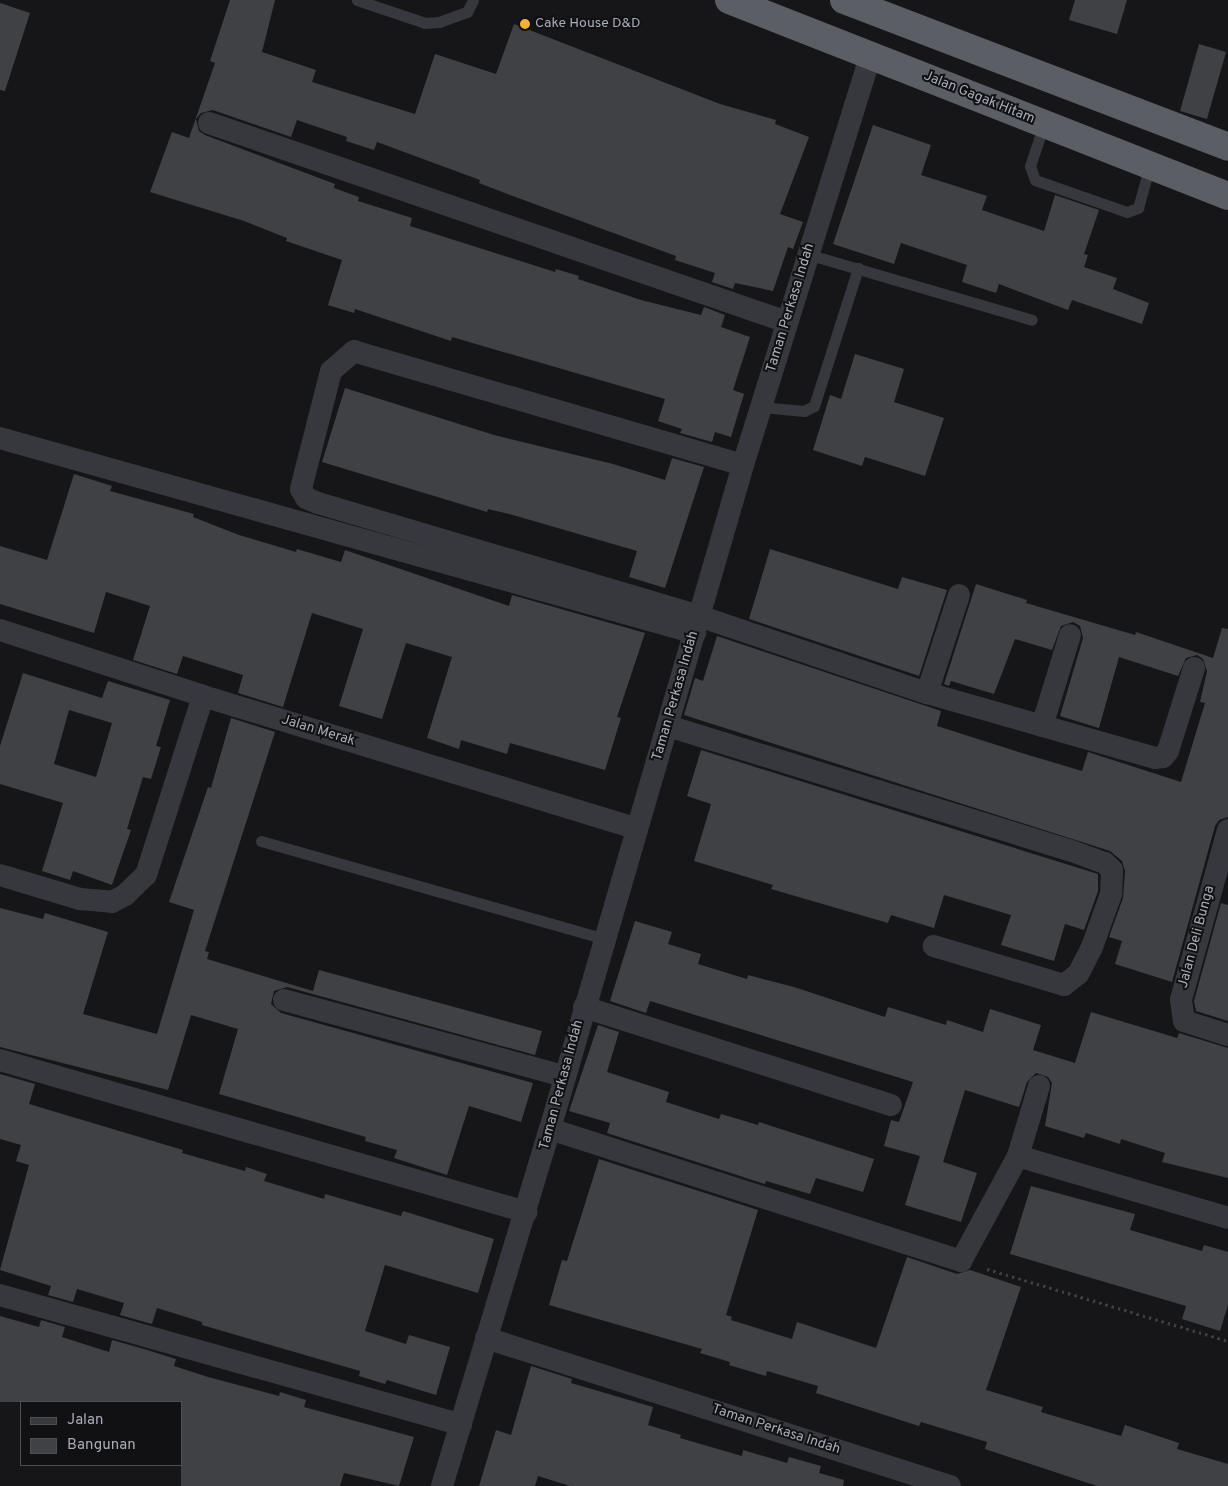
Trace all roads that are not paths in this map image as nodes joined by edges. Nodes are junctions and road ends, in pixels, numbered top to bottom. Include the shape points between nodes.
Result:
1 (357, 0) edge
2 (473, 0) edge
3 (729, 0) edge
4 (844, 0) edge
5 (871, 55) junction
6 (208, 123) dead end
7 (1044, 124) junction
8 (1228, 147) edge
9 (1150, 165) junction
10 (1228, 196) edge
11 (807, 254) junction
12 (858, 268) junction
13 (1032, 320) dead end
14 (787, 322) junction
15 (761, 407) junction
16 (0, 438) edge
17 (743, 465) junction
18 (958, 595) dead end
19 (697, 625) junction
20 (0, 630) edge
21 (1070, 635) dead end
22 (1194, 668) dead end
23 (927, 692) junction
24 (203, 696) junction
25 (668, 726) junction
26 (1042, 726) junction
27 (637, 829) junction
28 (1228, 830) edge
29 (261, 841) dead end
30 (1222, 867) edge
31 (0, 875) edge
32 (604, 939) junction
33 (934, 946) dead end
34 (284, 1000) dead end
35 (584, 1007) junction
36 (1228, 1035) edge
37 (0, 1060) edge
38 (563, 1076) junction
39 (1039, 1086) dead end
40 (891, 1105) dead end
41 (550, 1129) junction
42 (1018, 1156) junction
43 (526, 1212) junction
44 (1228, 1218) edge
45 (0, 1295) edge
46 (486, 1338) junction
47 (461, 1425) junction
48 (938, 1484) edge
49 (442, 1486) edge

1 - 2 lane via 425,23 439,22 467,12
3 - 5 highway, Jalan Gagak Hitam
4 - 8 highway
5 - 7 highway, Jalan Gagak Hitam
5 - 11 street, Taman Perkasa Indah
6 - 14 street
7 - 9 highway, Jalan Gagak Hitam
7 - 9 lane via 1030,166 1035,180 1127,212 1138,208
9 - 10 highway, Jalan Gagak Hitam
11 - 12 lane
11 - 14 street, Taman Perkasa Indah
12 - 13 lane
12 - 15 lane via 814,406 804,411
14 - 15 street, Taman Perkasa Indah
15 - 17 street, Taman Perkasa Indah
16 - 19 street
17 - 19 street, Taman Perkasa Indah
17 - 19 street via 354,351 331,371 301,489 306,498
18 - 23 street
19 - 23 street
19 - 25 street, Taman Perkasa Indah
20 - 24 street, Jalan Merak
21 - 26 street
22 - 26 street via 1163,757 1155,758
23 - 26 street
24 - 27 street, Jalan Merak
24 - 31 street via 146,875 125,895 112,902 80,899
25 - 27 street, Taman Perkasa Indah
25 - 33 street via 1069,850 1105,863 1112,870 1111,894 1092,947 1078,974 1064,985
27 - 32 street, Taman Perkasa Indah
28 - 30 street, Jalan Deli Bunga
29 - 32 lane
30 - 36 street, Jalan Deli Bunga via 1183,986 1181,1013 1190,1024
32 - 35 street, Taman Perkasa Indah
34 - 38 street
35 - 38 street, Taman Perkasa Indah
35 - 40 street
37 - 43 street
38 - 41 street, Taman Perkasa Indah
39 - 42 street
41 - 42 street via 961,1262
41 - 43 street, Taman Perkasa Indah
42 - 44 street
43 - 46 street, Taman Perkasa Indah
45 - 47 street
46 - 47 street, Taman Perkasa Indah
46 - 48 street, Taman Perkasa Indah
47 - 49 street, Taman Perkasa Indah

